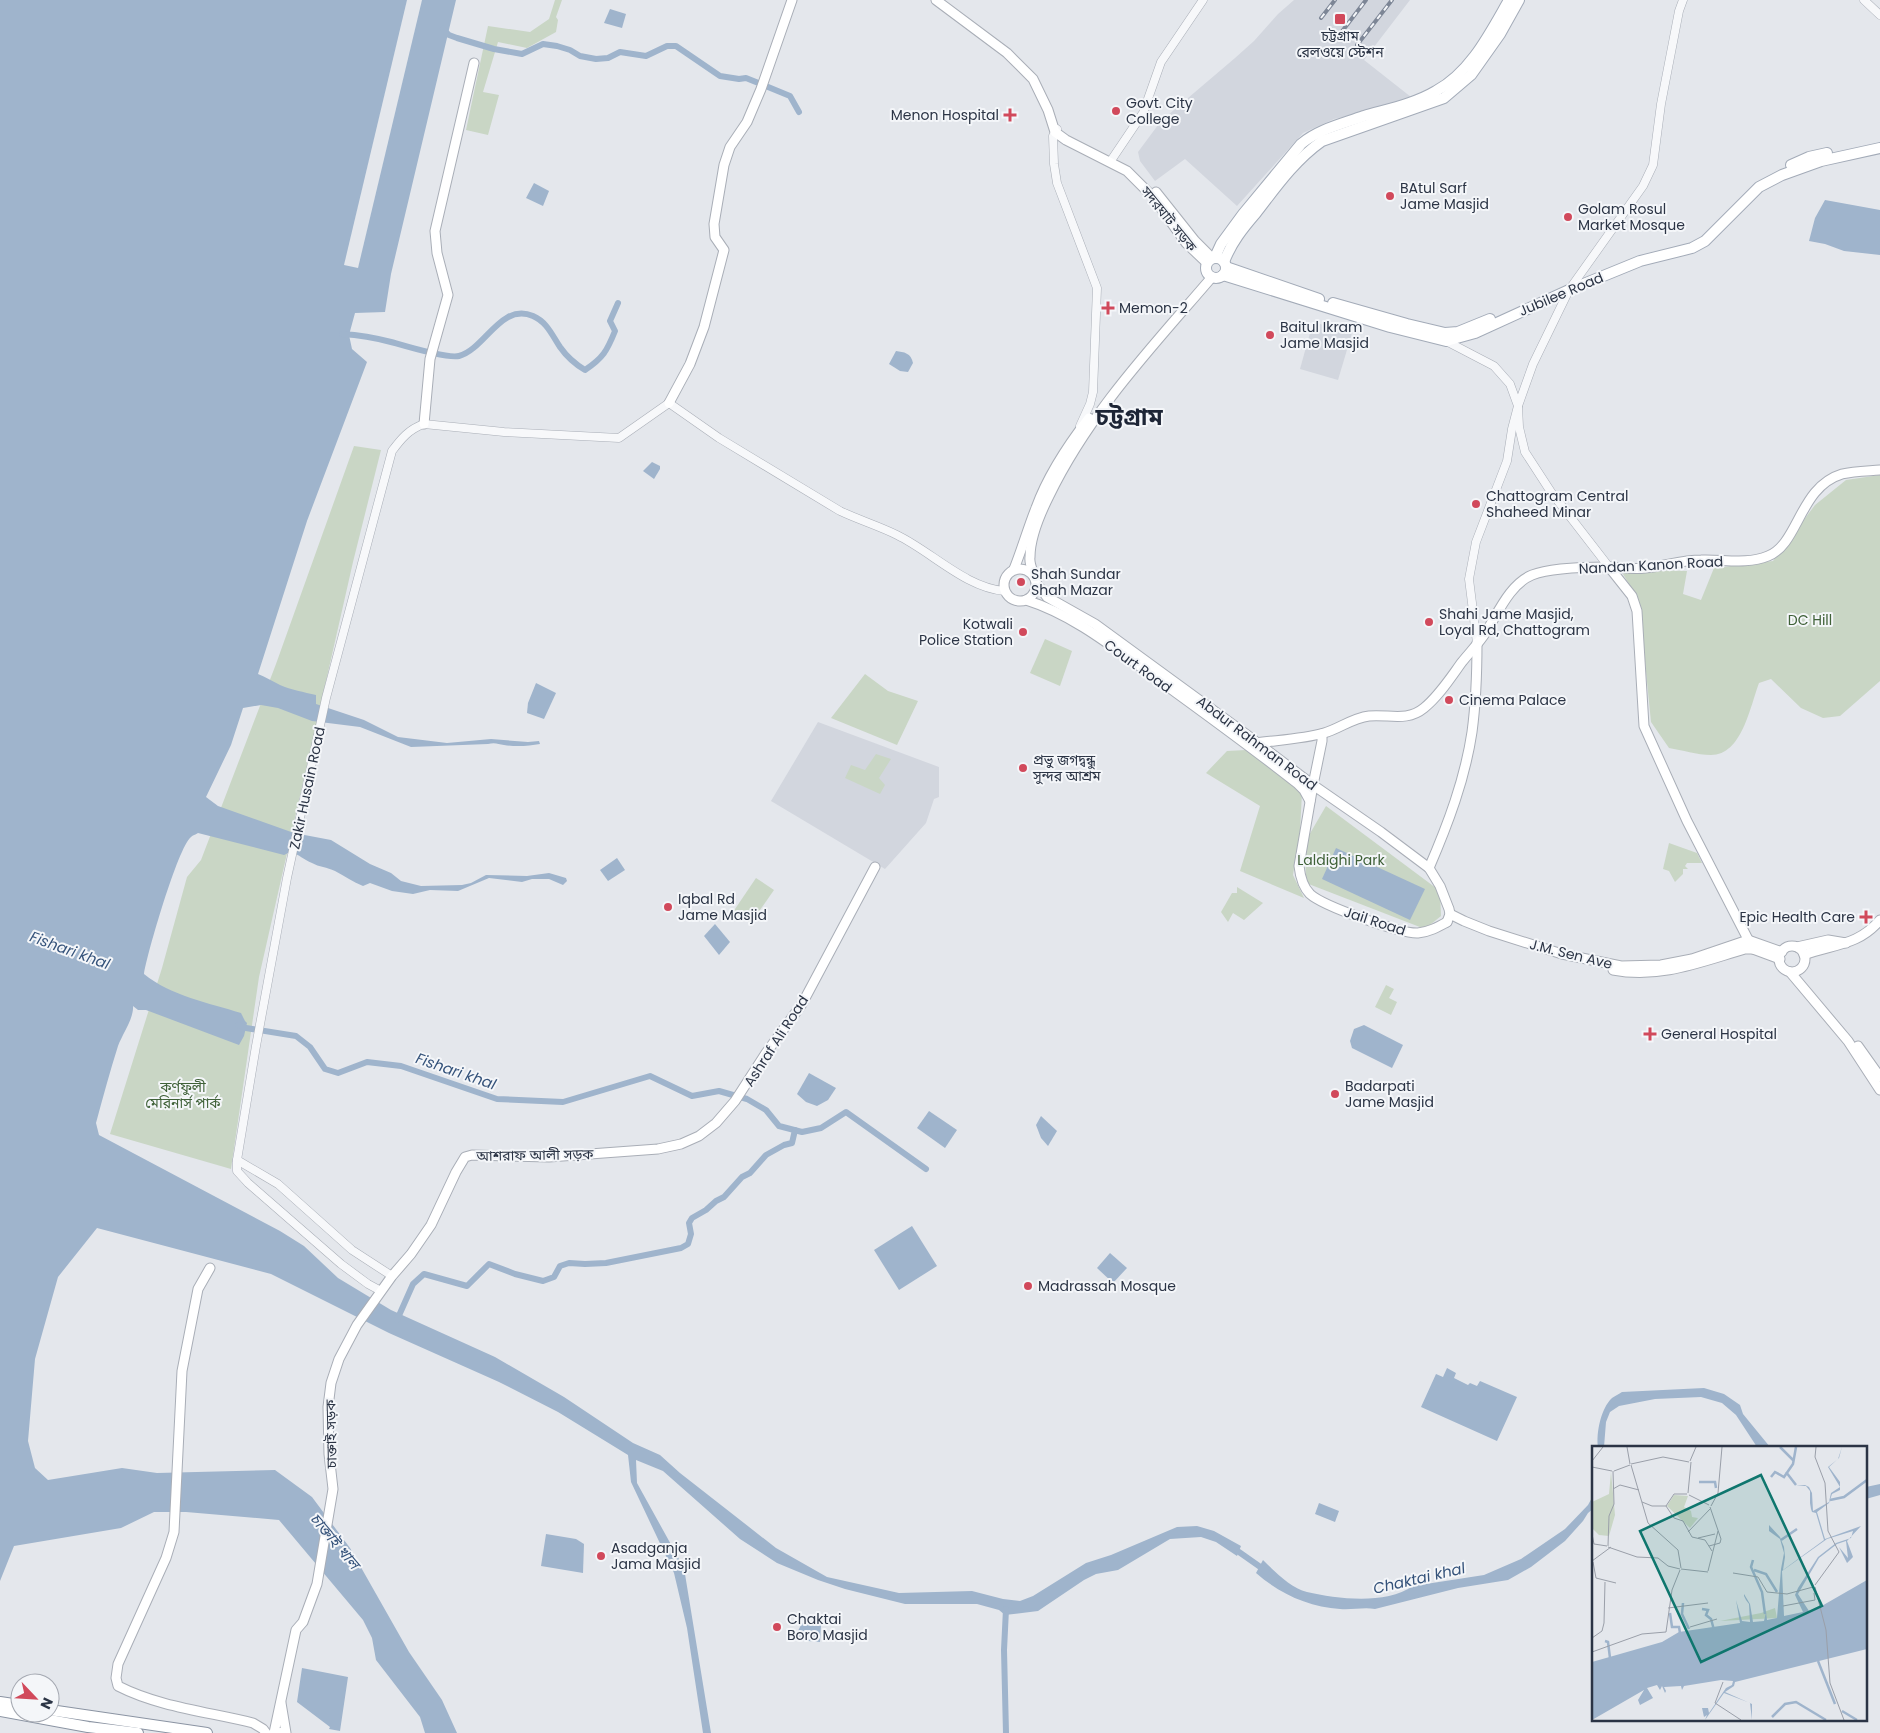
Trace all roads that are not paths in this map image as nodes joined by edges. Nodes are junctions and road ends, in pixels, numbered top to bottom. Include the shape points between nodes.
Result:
1 (792, 0) edge
2 (936, 0) edge
3 (942, 0) edge
4 (1203, 0) edge
5 (1509, 0) edge
6 (1520, 0) edge
7 (1683, 0) edge
8 (1864, 0) edge
9 (1880, 15) edge
10 (474, 63) dead end
11 (1056, 130) junction
12 (1331, 132) junction
13 (1880, 143) edge
14 (1880, 148) edge
15 (1111, 160) junction
16 (1218, 264) junction
17 (1210, 276) junction
18 (1572, 286) junction
19 (1446, 341) junction
20 (669, 403) junction
21 (1518, 406) junction
22 (424, 424) junction
23 (1076, 434) junction
24 (1880, 470) edge
25 (1608, 567) junction
26 (1014, 569) junction
27 (1035, 580) junction
28 (1005, 591) junction
29 (1026, 600) junction
30 (1477, 643) junction
31 (1322, 734) junction
32 (1256, 743) junction
33 (1313, 785) junction
34 (1310, 801) junction
35 (875, 867) dead end
36 (1429, 868) junction
37 (1449, 918) junction
38 (1880, 920) edge
39 (1748, 940) junction
40 (1849, 943) junction
41 (1797, 948) junction
42 (1753, 949) junction
43 (1781, 955) junction
44 (1804, 955) junction
45 (1793, 972) junction
46 (1880, 1077) edge
47 (1880, 1090) edge
48 (625, 1151) joint
49 (237, 1160) junction
50 (210, 1268) dead end
51 (392, 1276) junction
52 (380, 1293) junction
53 (280, 1698) junction
54 (0, 1711) edge
55 (60, 1713) edge
56 (87, 1722) junction
57 (138, 1733) edge
58 (207, 1733) edge
59 (266, 1733) edge
60 (274, 1733) edge
61 (283, 1733) edge

1 - 20 main road via 747,122 730,147 724,165 714,224 715,237 724,250 704,327 690,364
2 - 11 main road via 1007,53 1033,79
3 - 11 main road via 1009,50 1036,77 1052,109
4 - 15 street via 1161,62 1143,113
5 - 12 main road via 1467,66 1436,91
6 - 12 main road via 1470,75 1444,98
7 - 18 street via 1661,104 1653,165 1643,186
8 - 9 street
10 - 22 main road via 435,231 448,295 430,359
11 - 15 main road, সদরঘাট সড়ক via 1066,140
11 - 23 street via 1054,164 1057,183 1098,288 1094,384 1090,404
12 - 16 main road via 1311,136 1288,158 1221,244
13 - 18 main road via 1809,157 1753,182 1694,242 1635,256
14 - 18 main road, Jubilee Road via 1821,161 1782,176 1759,187 1705,241 1692,248 1640,261
15 - 16 main road, সদরঘাট সড়ক via 1153,197 1186,243
16 - 17 main road via 1206,270
16 - 17 main road via 1218,277
16 - 18 main road via 1319,299 1445,333 1458,332
16 - 19 main road, Jubilee Road via 1380,324
17 - 23 main road via 1118,379
17 - 27 main road via 1122,384 1058,476 1036,527 1030,555
18 - 19 main road, Jubilee Road via 1475,333
18 - 21 street via 1533,364
19 - 21 street via 1494,366 1510,384
20 - 22 street via 619,438 513,433
20 - 28 street via 719,438 840,511 896,534 973,582
21 - 25 street via 1525,452
21 - 30 street via 1507,461 1476,542 1469,579
22 - 49 street, Zakir Husain Road via 402,437 392,451 326,698 264,997
23 - 26 main road via 1036,506
24 - 25 main road, Nandan Kanon Road via 1843,474 1825,483 1812,496 1785,541 1770,555 1739,561 1700,560 1644,568
25 - 30 main road, Nandan Kanon Road via 1548,570 1521,580
25 - 39 main road via 1632,596 1637,611 1644,726 1686,821
26 - 27 main road via 1027,570
26 - 28 main road via 1006,576
27 - 29 main road via 1035,591
27 - 32 main road, Abdur Rahman Road via 1047,597 1095,624
28 - 29 main road via 1016,600
29 - 34 main road, Court Road via 1082,626 1125,656 1276,767 1304,790
30 - 31 main road, Nandan Kanon Road via 1430,702 1415,714 1365,717
30 - 36 main road via 1472,733 1462,780
31 - 32 main road, Nandan Kanon Road
31 - 33 main road, Jail Road
32 - 33 main road, Abdur Rahman Road
33 - 34 main road, Jail Road
33 - 36 main road, Abdur Rahman Road
34 - 37 main road, Jail Road via 1299,866 1310,894 1344,912 1412,933 1432,930
35 - 48 main road, Ashraf Ali Road via 802,1004 735,1102 716,1123 681,1144
36 - 37 main road, Abdur Rahman Road via 1440,886
37 - 39 main road, J.M. Sen Ave via 1562,954 1621,966 1661,965 1692,959
37 - 42 main road, J.M. Sen Ave via 1552,956 1632,973 1659,973
38 - 40 main road via 1866,934
39 - 42 main road
39 - 43 main road
40 - 41 main road via 1828,940
40 - 44 main road
41 - 43 main road via 1790,947
41 - 44 main road
42 - 43 main road, J.M. Sen Ave
43 - 45 main road via 1781,966
44 - 45 main road via 1802,966
45 - 46 main road via 1826,1004
45 - 47 main road via 1848,1041
48 - 51 main road, আশরাফ আলী সড়ক via 549,1157 465,1157 430,1225
49 - 51 street via 278,1184 352,1250
49 - 52 street via 237,1170 260,1194
50 - 59 main road via 198,1289 182,1371 174,1532 166,1558 118,1664 116,1678 118,1686 157,1701 253,1722
51 - 52 main road
52 - 53 main road, চাক্তাই সড়ক via 357,1325 330,1383 329,1454 333,1489 316,1584 303,1622 296,1630
53 - 60 main road, চাক্তাই সড়ক
53 - 61 main road
54 - 56 main road
55 - 56 main road
56 - 57 main road
56 - 58 main road

